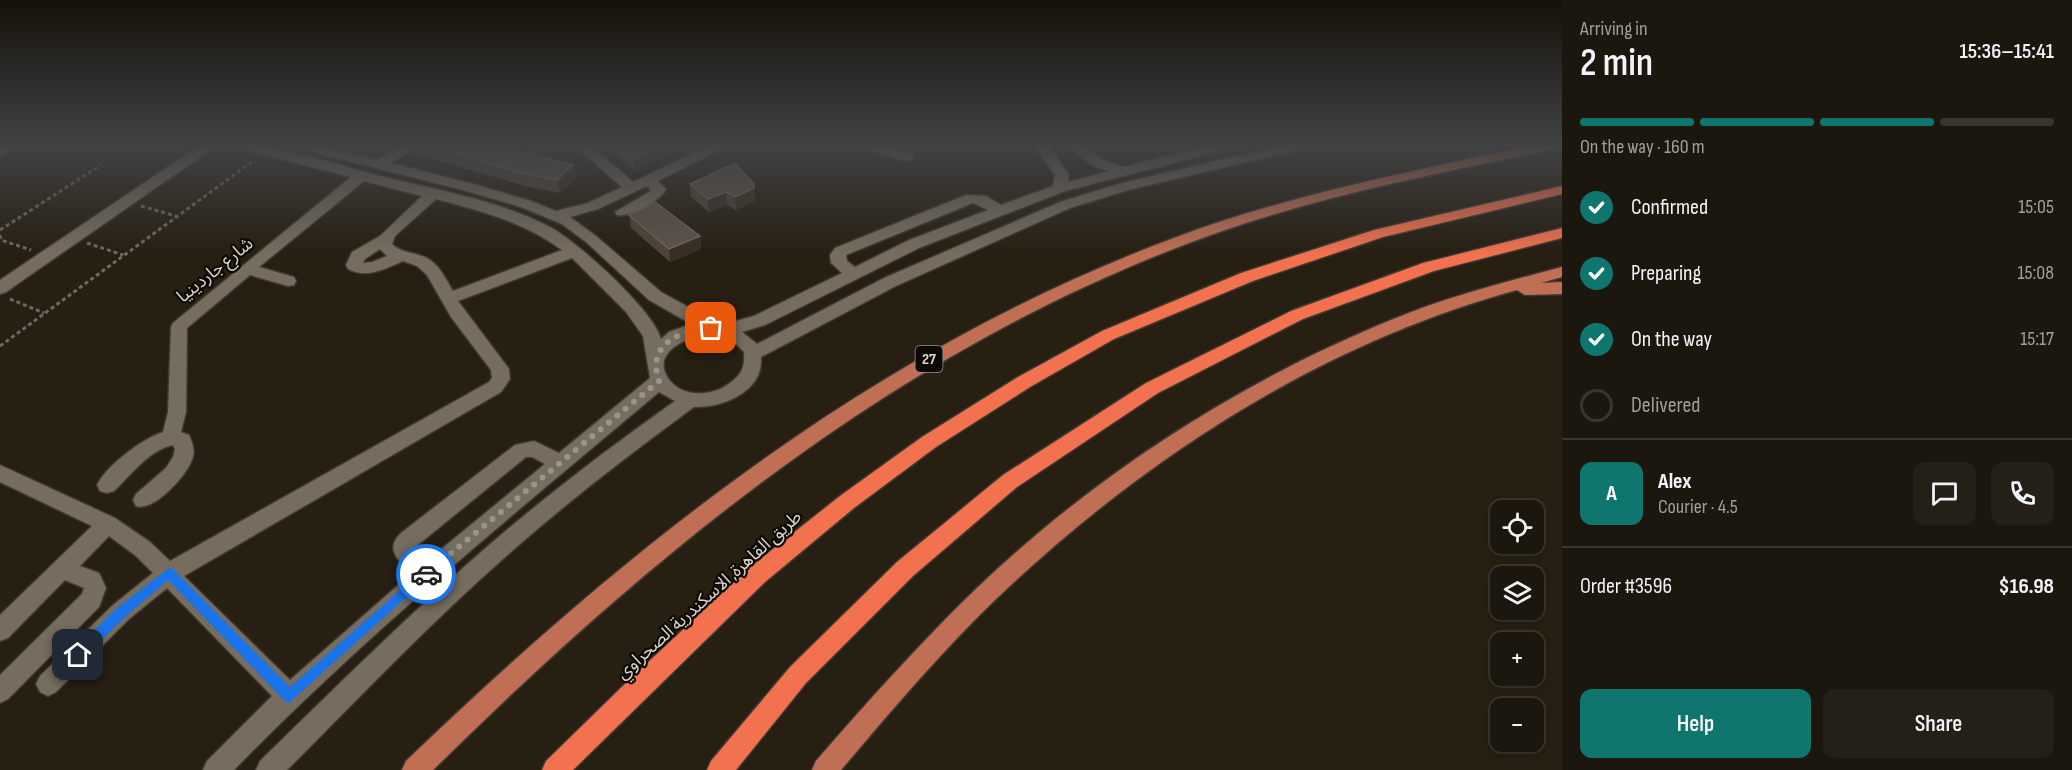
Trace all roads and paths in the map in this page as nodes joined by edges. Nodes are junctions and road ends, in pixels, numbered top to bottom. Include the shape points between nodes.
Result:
1 (75, 182) edge
2 (158, 182) edge
3 (223, 182) edge
4 (354, 182) edge
5 (388, 182) edge
6 (449, 182) edge
7 (625, 182) edge
8 (645, 182) edge
9 (651, 182) edge
10 (1061, 182) edge
11 (1082, 182) edge
12 (1149, 182) edge
13 (1389, 182) edge
14 (632, 188) junction
15 (1060, 188) junction
16 (1562, 190) edge
17 (433, 194) junction
18 (128, 203) junction
19 (593, 206) junction
20 (1000, 211) junction
21 (622, 212) dead end
22 (176, 216) junction
23 (554, 216) junction
24 (960, 226) junction
25 (0, 230) edge
26 (580, 230) junction
27 (1562, 232) edge
28 (0, 235) edge
29 (74, 238) junction
30 (385, 238) junction
31 (979, 242) junction
32 (574, 251) junction
33 (123, 255) junction
34 (47, 256) junction
35 (401, 256) junction
36 (247, 269) junction
37 (1562, 272) edge
38 (853, 273) junction
39 (288, 281) dead end
40 (643, 285) junction
41 (0, 288) edge
42 (1562, 288) edge
43 (1493, 290) junction
44 (0, 295) edge
45 (621, 297) junction
46 (448, 299) junction
47 (44, 313) junction
48 (718, 329) junction
49 (0, 346) edge
50 (753, 354) junction
51 (657, 358) junction
52 (659, 381) junction
53 (690, 399) junction
54 (171, 436) junction
55 (561, 463) junction
56 (2, 476) edge
57 (107, 485) dead end
58 (143, 500) dead end
59 (112, 526) junction
60 (67, 571) junction
61 (169, 573) junction
62 (428, 573) junction
63 (0, 630) edge
64 (48, 684) dead end
65 (0, 691) edge
66 (289, 696) junction
67 (216, 770) edge
68 (269, 770) edge
69 (415, 770) edge
70 (555, 770) edge
71 (720, 770) edge
72 (825, 770) edge

1 - 25 path
2 - 18 street
3 - 22 path
4 - 36 street, شارع جاردينيا
5 - 17 street
6 - 23 street
7 - 14 street
8 - 14 street
9 - 21 street via 659,189 658,194
10 - 15 street
11 - 15 street
12 - 31 street via 1083,198
13 - 69 main road, 27 via 1223,226 1091,276 954,345 814,432 696,519 571,624
14 - 19 street
15 - 20 street
16 - 70 highway, طريق القاهرة, الاسكندرية الصحراوي via 1378,233 1247,277 1108,335 1024,382 928,442 757,575
17 - 30 street
17 - 32 street via 514,217 546,231
18 - 22 path
18 - 29 street
19 - 23 street
19 - 26 street
20 - 24 street
20 - 38 street via 986,201 971,198 886,231 840,252 837,259
22 - 33 path
23 - 26 street
24 - 31 street
24 - 38 street
26 - 40 street
27 - 71 highway via 1429,267 1297,315 1152,388 1010,481 905,569 798,675
28 - 34 path via 1,240
29 - 33 path
29 - 34 street
30 - 35 street via 386,249
30 - 35 street via 358,256 354,265 370,268
31 - 50 street
32 - 45 street
32 - 46 street
33 - 47 path
34 - 41 street
35 - 46 street via 426,264
36 - 39 street
36 - 54 street, شارع جاردينيا via 179,327 177,412
37 - 43 main road
38 - 48 street via 759,321
40 - 45 street via 635,294
40 - 48 street via 671,307
42 - 43 main road
43 - 72 main road via 1409,319 1320,357 1230,406 1137,467 988,593
44 - 47 path
45 - 51 street via 651,335
46 - 61 street via 500,369 501,379 495,387
47 - 49 path
48 - 50 street via 743,339
48 - 51 street via 697,329 677,336 662,347
50 - 53 street via 753,372 732,394
51 - 52 street
52 - 53 street via 677,396
52 - 55 street
53 - 68 street via 504,546 403,638
54 - 57 street via 151,445
54 - 58 street via 184,444 182,461
55 - 62 street
55 - 62 street via 534,449 522,450 408,539 403,552
56 - 59 street
59 - 60 street
59 - 61 street
60 - 63 street
60 - 65 street via 91,579 91,600
61 - 64 street via 121,612
61 - 66 street
62 - 66 street
66 - 67 street

